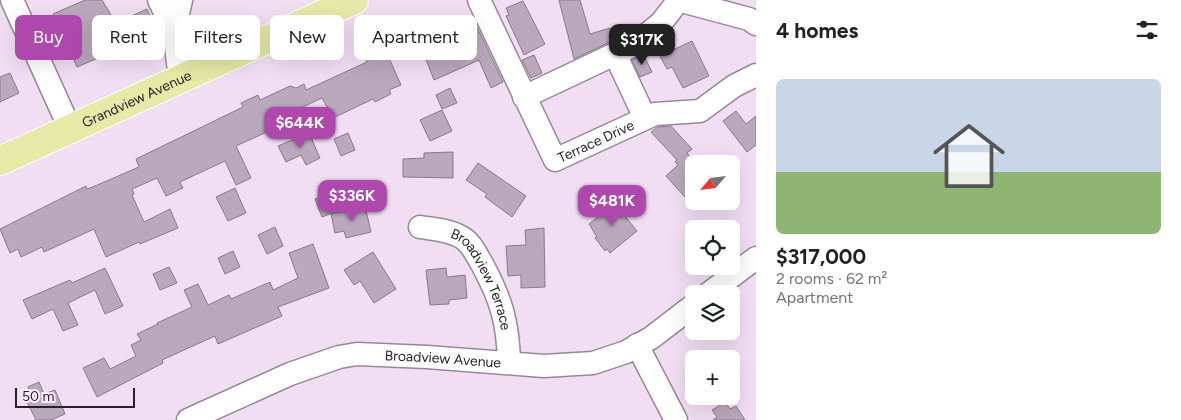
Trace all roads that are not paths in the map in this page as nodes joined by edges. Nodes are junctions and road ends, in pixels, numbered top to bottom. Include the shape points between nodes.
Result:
1 (12, 0) edge
2 (160, 0) edge
3 (181, 0) edge
4 (354, 0) edge
5 (479, 0) edge
6 (678, 0) edge
7 (756, 24) edge
8 (174, 31) junction
9 (615, 54) junction
10 (756, 75) edge
11 (180, 79) junction
12 (524, 97) junction
13 (646, 118) junction
14 (70, 129) junction
15 (0, 161) edge
16 (420, 226) dead end
17 (756, 258) edge
18 (720, 285) edge
19 (685, 312) edge
20 (637, 345) junction
21 (509, 362) junction
22 (188, 420) edge
23 (676, 420) edge

1 - 14 street
2 - 8 street
3 - 8 street
4 - 11 main road, Grandview Avenue
5 - 12 street, Terrace Drive
6 - 7 street via 749,19
6 - 9 street via 661,23 634,45
8 - 11 street
9 - 12 street
9 - 13 street, Terrace Drive
10 - 13 street, Terrace Drive via 734,86 700,111 655,114
11 - 14 main road, Grandview Avenue
12 - 13 street, Terrace Drive via 554,160
14 - 15 main road, Grandview Avenue
16 - 21 street, Broadview Terrace via 461,237 474,249 504,311
17 - 18 street
19 - 20 street, Broadview Avenue
20 - 21 street, Broadview Avenue via 593,363 544,366
20 - 23 street
21 - 22 street, Broadview Avenue via 357,354 339,357 290,374

